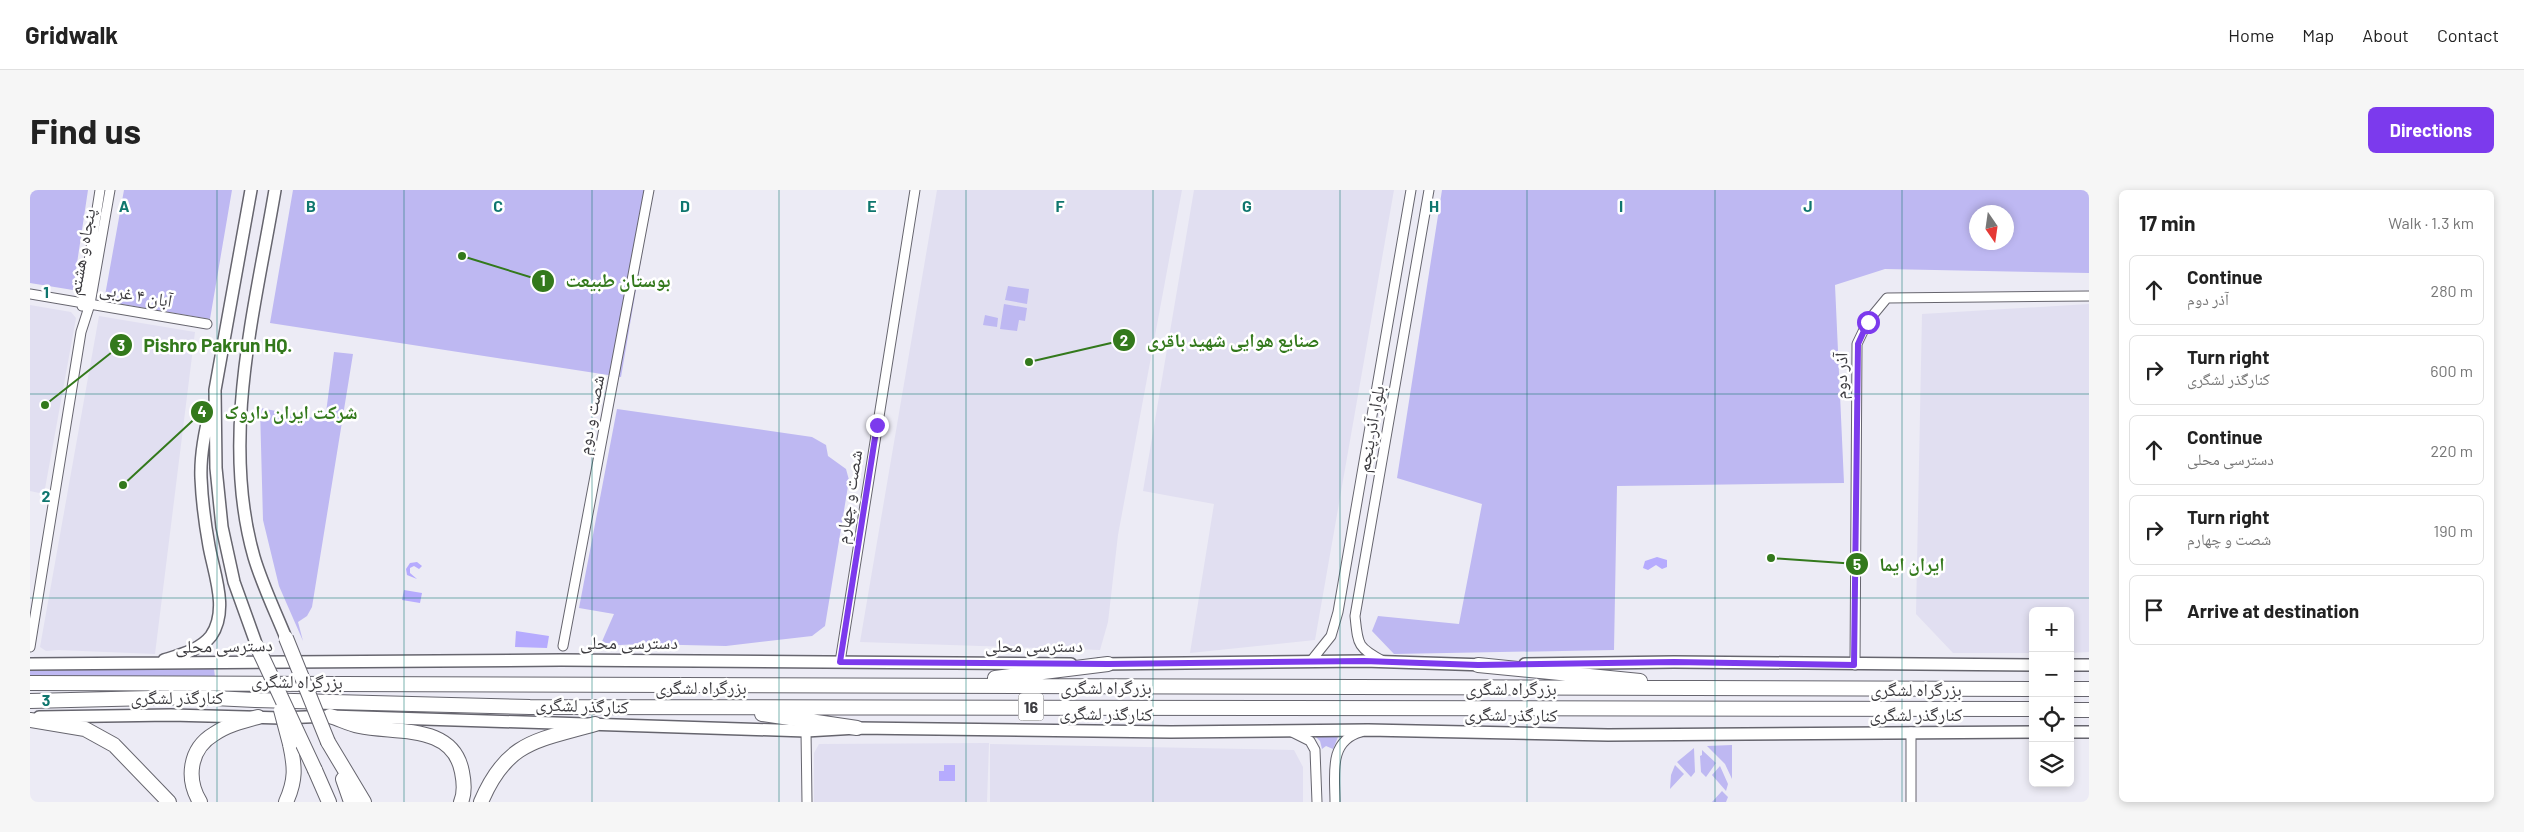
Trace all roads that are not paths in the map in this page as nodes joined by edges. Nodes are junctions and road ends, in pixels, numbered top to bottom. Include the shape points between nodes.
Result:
1 (100, 190) edge
2 (110, 190) edge
3 (246, 190) edge
4 (251, 190) edge
5 (275, 190) edge
6 (649, 190) edge
7 (915, 190) edge
8 (1411, 190) edge
9 (1429, 190) edge
10 (246, 214) junction
11 (30, 294) edge
12 (2089, 296) edge
13 (86, 303) junction
14 (207, 324) dead end
15 (215, 390) junction
16 (286, 638) joint
17 (257, 646) joint
18 (563, 646) dead end
19 (30, 647) edge
20 (1311, 661) junction
21 (1383, 661) junction
22 (840, 662) junction
23 (30, 664) edge
24 (150, 664) junction
25 (1108, 664) junction
26 (1478, 665) junction
27 (1854, 665) junction
28 (2029, 665) edge
29 (2074, 665) edge
30 (2089, 665) edge
31 (271, 676) junction
32 (30, 683) edge
33 (924, 686) junction
34 (1693, 688) junction
35 (2029, 689) edge
36 (2074, 689) edge
37 (2089, 689) edge
38 (30, 701) edge
39 (702, 707) junction
40 (2029, 710) edge
41 (2074, 710) edge
42 (2089, 710) edge
43 (330, 716) junction
44 (258, 717) junction
45 (30, 719) edge
46 (594, 724) junction
47 (857, 728) junction
48 (1289, 730) junction
49 (1368, 730) junction
50 (806, 731) junction
51 (1911, 732) junction
52 (2029, 732) edge
53 (2074, 732) edge
54 (2089, 732) edge
55 (328, 742) junction
56 (1318, 764) junction
57 (1335, 766) junction
58 (169, 802) edge
59 (200, 802) edge
60 (286, 802) edge
61 (329, 802) edge
62 (352, 802) edge
63 (364, 802) edge
64 (461, 802) edge
65 (481, 802) edge
66 (807, 802) edge
67 (1318, 802) edge
68 (1335, 802) edge
69 (1911, 802) edge

1 - 13 street, پنجاه و هشتم
2 - 13 street, پنجاه و هشتم
3 - 10 street
4 - 10 main road
5 - 16 main road via 246,363 240,442 242,487 254,557
6 - 18 street, شصت و دوم
7 - 22 street, شصت و چهارم
8 - 20 street, بلوار آذر پنجم via 1338,612 1331,636
9 - 21 street, بلوار آذر پنجم via 1355,616 1362,650
10 - 15 main road
11 - 13 street, آبان ۴ غربی
12 - 27 street, آذر دوم via 1887,298 1868,322 1858,344
13 - 14 street, آبان ۴ غربی
13 - 19 street, پنجاه و هشتم
15 - 17 main road via 216,468 222,527 234,582
15 - 24 main road via 204,435 201,476 219,602 218,618 211,636 195,649
16 - 55 highway, bridge
17 - 31 highway, bridge
20 - 21 main road
20 - 25 main road
21 - 26 main road
22 - 24 main road, دسترسی محلی via 551,660
22 - 25 main road, دسترسی محلی
23 - 24 main road, کنارگذر لشگری
25 - 33 highway
26 - 27 main road via 1674,662
26 - 34 highway
27 - 28 main road
29 - 30 main road
31 - 60 highway, bridge via 294,764 293,786
31 - 61 highway, bridge
32 - 33 highway, بزرگراه لشگری / 16
33 - 34 highway, بزرگراه لشگری / 16
34 - 35 highway, بزرگراه لشگری / 16
36 - 37 highway
38 - 39 highway, بزرگراه لشگری / 16 via 193,696 530,707
39 - 40 highway, بزرگراه لشگری / 16
39 - 47 highway
41 - 42 highway
43 - 44 main road, کنارگذر لشگری
43 - 46 main road, کنارگذر لشگری
43 - 64 highway via 359,726 416,732 437,738 452,751 461,765 464,781
44 - 45 main road, کنارگذر لشگری via 171,715
44 - 59 highway via 212,734 199,749 191,767 191,785
45 - 58 highway via 85,730 114,745
46 - 50 main road, کنارگذر لشگری
46 - 65 highway via 528,744 511,754 498,769
47 - 48 main road, کنارگذر لشگری via 1171,732
47 - 50 main road, کنارگذر لشگری
48 - 49 main road, کنارگذر لشگری
48 - 56 street via 1310,741 1316,750
49 - 51 main road, کنارگذر لشگری via 1608,735
49 - 57 street via 1343,741
50 - 66 street
51 - 52 main road, کنارگذر لشگری
51 - 69 street
53 - 54 main road
55 - 62 highway
55 - 63 highway
56 - 57 street via 1324,760
56 - 67 street
57 - 68 street

